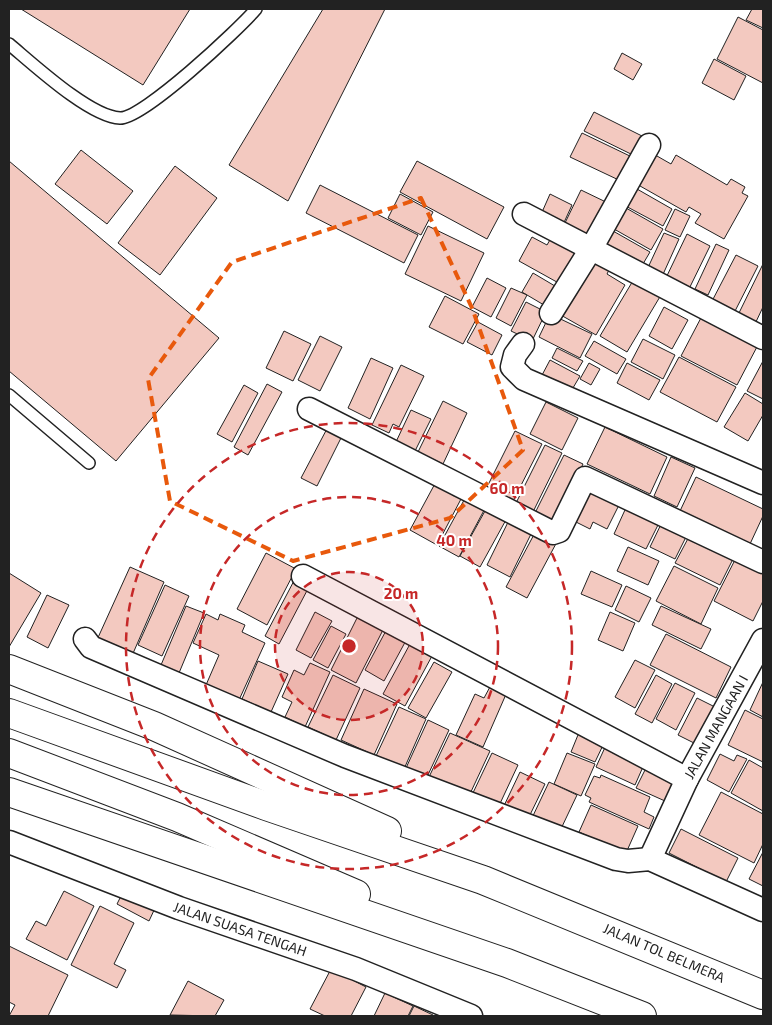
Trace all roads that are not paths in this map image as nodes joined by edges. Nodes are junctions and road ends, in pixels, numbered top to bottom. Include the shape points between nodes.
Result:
1 (256, 9) edge
2 (9, 44) edge
3 (649, 145) dead end
4 (524, 214) dead end
5 (591, 249) junction
6 (552, 313) dead end
7 (763, 338) edge
8 (523, 344) dead end
9 (9, 396) edge
10 (309, 409) dead end
11 (89, 463) dead end
12 (763, 483) edge
13 (763, 562) edge
14 (304, 576) dead end
15 (85, 640) dead end
16 (763, 640) edge
17 (9, 669) edge
18 (9, 714) edge
19 (9, 753) edge
20 (687, 779) junction
21 (9, 792) edge
22 (9, 842) edge
23 (650, 859) junction
24 (763, 910) edge
25 (565, 912) junction
26 (507, 963) junction
27 (763, 994) edge
28 (470, 1016) edge
29 (642, 1016) edge

1 - 2 lane via 176,84 134,113 121,118 102,113 77,98
3 - 5 street
4 - 5 street
5 - 6 street
5 - 7 street
8 - 12 street via 515,355 512,368 524,379
9 - 11 lane
10 - 13 street via 553,532 559,531 585,478
14 - 20 street
15 - 23 street via 91,647 354,759 616,859
16 - 20 street, JALAN MANGAAN I
17 - 25 highway via 154,726
18 - 25 highway via 475,877
19 - 26 highway via 254,849
20 - 23 street, JALAN MANGAAN I
21 - 26 highway
22 - 28 street, JALAN SUASA TENGAH via 171,905 356,969
23 - 24 street
25 - 27 highway, JALAN TOL BELMERA
26 - 29 highway

